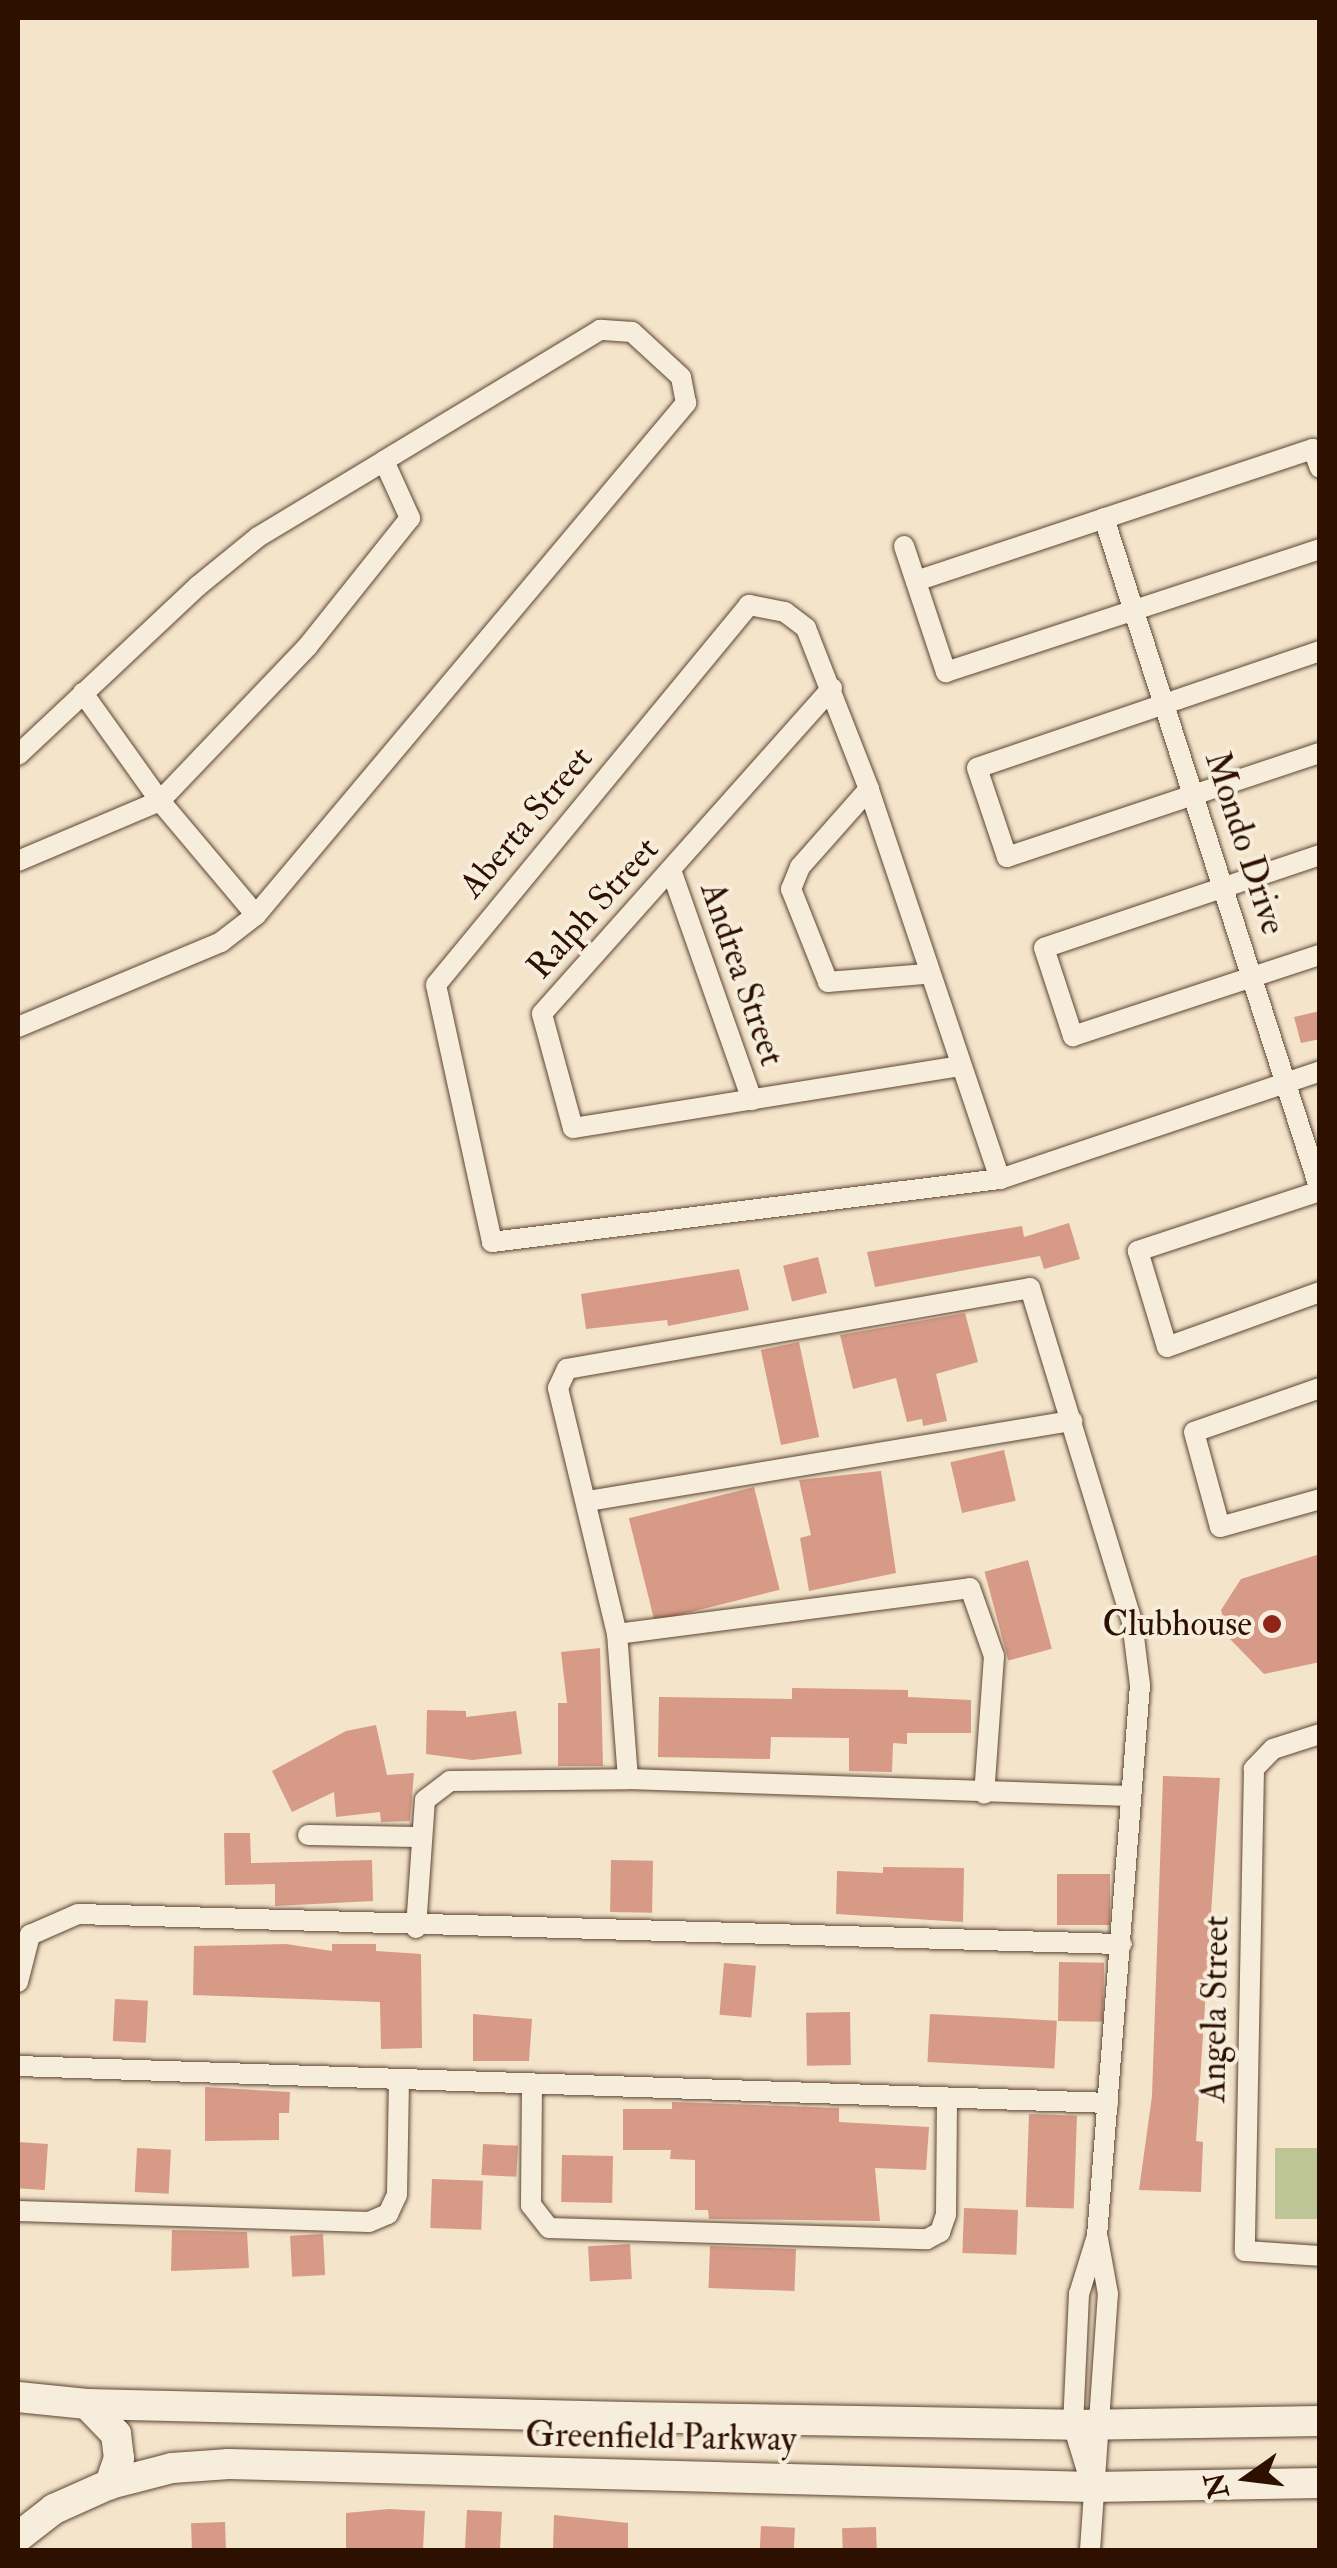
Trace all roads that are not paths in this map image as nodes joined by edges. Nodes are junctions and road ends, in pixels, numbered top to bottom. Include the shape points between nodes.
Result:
1 (384, 462) junction
2 (1320, 468) edge
3 (1104, 518) junction
4 (904, 546) dead end
5 (1320, 550) edge
6 (916, 581) junction
7 (1134, 610) junction
8 (1320, 652) edge
9 (832, 688) junction
10 (84, 694) junction
11 (1165, 704) junction
12 (1320, 753) edge
13 (18, 755) edge
14 (868, 789) junction
15 (1195, 794) junction
16 (160, 800) junction
17 (1320, 855) edge
18 (18, 860) edge
19 (671, 870) junction
20 (1225, 886) junction
21 (256, 916) junction
22 (1320, 955) edge
23 (926, 974) junction
24 (1255, 976) junction
25 (18, 1028) edge
26 (960, 1066) junction
27 (1320, 1071) edge
28 (1289, 1082) junction
29 (752, 1100) junction
30 (1000, 1179) junction
31 (1320, 1190) edge
32 (1320, 1292) edge
33 (1320, 1388) edge
34 (1072, 1421) junction
35 (1320, 1500) edge
36 (588, 1502) junction
37 (617, 1634) junction
38 (1320, 1734) edge
39 (628, 1779) junction
40 (984, 1794) junction
41 (1130, 1796) junction
42 (308, 1835) dead end
43 (420, 1836) junction
44 (416, 1928) junction
45 (1122, 1944) junction
46 (18, 1969) edge
47 (18, 1982) edge
48 (18, 2066) edge
49 (399, 2084) junction
50 (532, 2085) junction
51 (947, 2098) junction
52 (1108, 2104) junction
53 (18, 2211) edge
54 (1097, 2236) junction
55 (1320, 2256) edge
56 (18, 2397) edge
57 (88, 2404) junction
58 (1320, 2421) edge
59 (1086, 2425) junction
60 (1320, 2482) edge
61 (110, 2484) junction
62 (1092, 2488) junction
63 (18, 2537) edge
64 (1090, 2550) edge

1 - 10 street via 258,537
1 - 16 street via 410,518 308,646
1 - 21 street via 600,330 632,332 681,377 686,403
2 - 3 street via 1313,449
3 - 6 street
3 - 7 street, Mondo Drive
4 - 6 street
5 - 7 street
6 - 7 street via 946,672
7 - 11 street, Mondo Drive
8 - 11 street
9 - 14 street, Aberta Street
9 - 19 street, Ralph Street
9 - 30 street, Aberta Street via 806,628 785,612 749,605 436,985 492,1242
10 - 13 street
10 - 16 street
11 - 15 street, Mondo Drive
11 - 15 street via 977,768 1007,857
12 - 15 street
14 - 23 street, Aberta Street
14 - 23 street via 800,867 792,889 828,982
15 - 20 street, Mondo Drive
16 - 18 street
16 - 21 street
17 - 20 street
19 - 29 street, Andrea Street
19 - 29 street, Ralph Street via 542,1014 573,1128
20 - 24 street, Mondo Drive
20 - 24 street via 1044,948 1067,1018 1073,1036
21 - 25 street via 221,942
22 - 24 street
23 - 26 street, Aberta Street
24 - 28 street, Mondo Drive
26 - 29 street, Ralph Street
26 - 30 street, Aberta Street
27 - 28 street, Aberta Street
28 - 30 street, Aberta Street
28 - 31 street, Mondo Drive
31 - 32 street via 1138,1251 1167,1347
33 - 35 street via 1194,1432 1220,1527
34 - 36 street
34 - 36 street via 1030,1288 567,1369 558,1388
34 - 41 street via 1132,1620 1140,1685
36 - 37 street
37 - 39 street
37 - 40 street via 970,1588 994,1656
38 - 55 street, Angela Street via 1272,1750 1254,1769 1245,2233 1245,2251
39 - 40 street
39 - 43 street via 450,1781 425,1800
40 - 41 street
41 - 45 street
42 - 43 street
43 - 44 street
44 - 45 street
44 - 46 street via 78,1914 30,1936
45 - 52 street
46 - 47 street
48 - 49 street
49 - 50 street
49 - 53 street via 396,2195 388,2214 368,2222
50 - 51 street
50 - 51 street via 531,2205 549,2228 926,2239 940,2232 946,2215
51 - 52 street
52 - 54 street
54 - 59 street via 1108,2289
54 - 59 street via 1079,2294
56 - 57 main road, Greenfield Parkway
57 - 59 main road, Greenfield Parkway
57 - 61 main road via 116,2434 119,2458
58 - 59 main road, Greenfield Parkway
59 - 62 street
60 - 62 main road, Greenfield Parkway
61 - 62 main road, Greenfield Parkway via 172,2468 229,2464
61 - 63 main road, Greenfield Parkway via 54,2510
62 - 64 street

